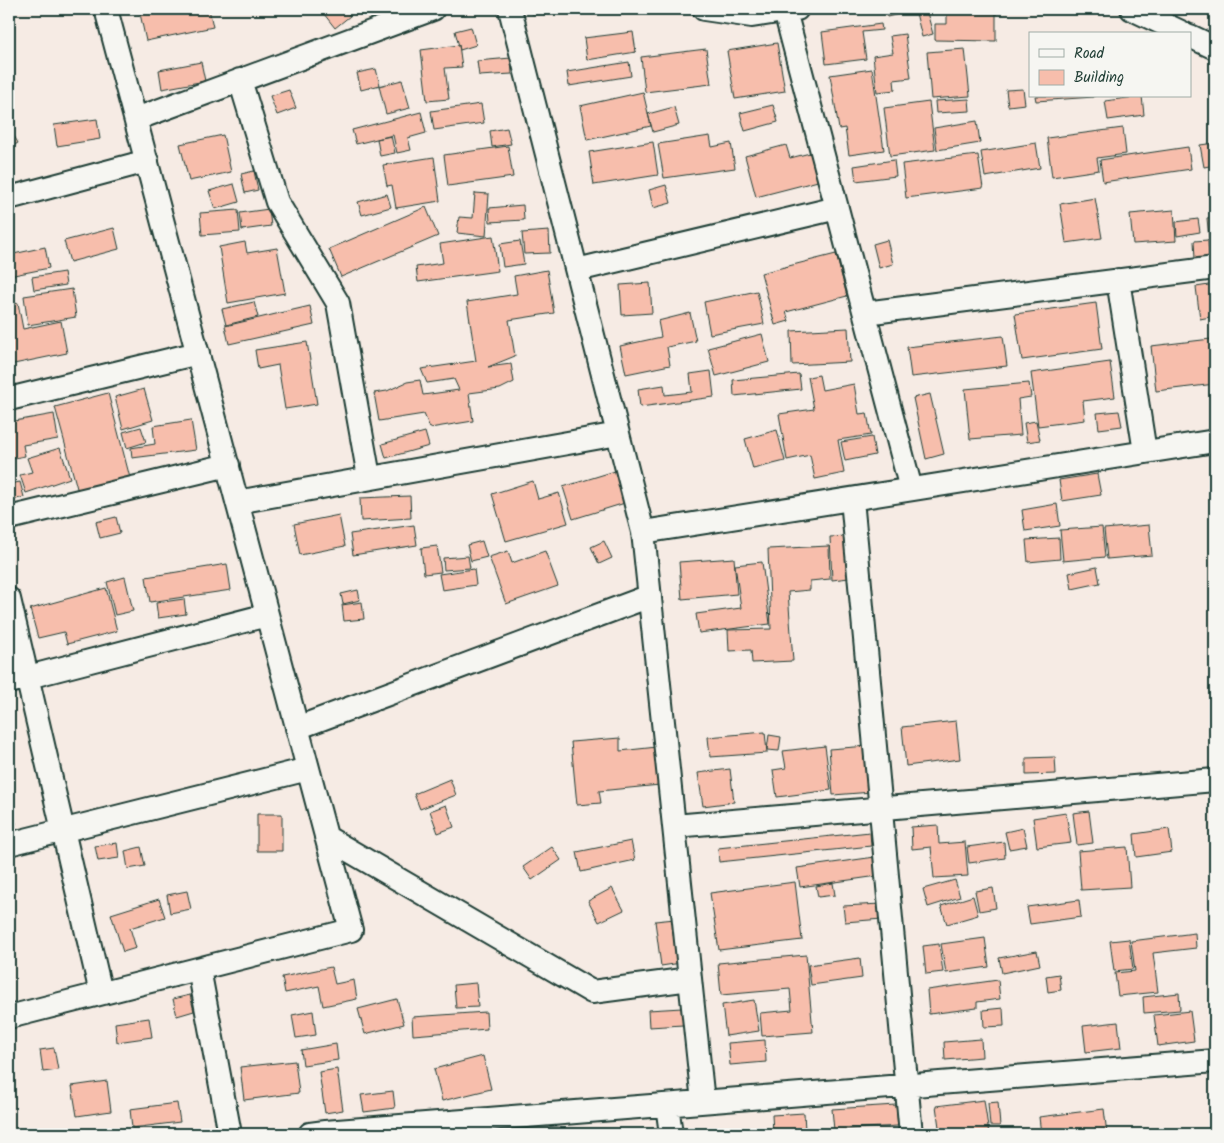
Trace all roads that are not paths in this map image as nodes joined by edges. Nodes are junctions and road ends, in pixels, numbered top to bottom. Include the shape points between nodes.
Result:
1 (106, 9) edge
2 (433, 9) edge
3 (510, 9) edge
4 (704, 9) edge
5 (1132, 9) edge
6 (791, 10) edge
7 (1189, 32) edge
8 (240, 80) junction
9 (136, 119) junction
10 (147, 161) junction
11 (9, 198) edge
12 (837, 208) junction
13 (1215, 268) edge
14 (577, 270) junction
15 (1118, 280) junction
16 (865, 313) junction
17 (198, 352) junction
18 (9, 399) edge
19 (618, 434) junction
20 (1215, 441) edge
21 (1145, 452) junction
22 (228, 464) junction
23 (369, 477) junction
24 (911, 489) junction
25 (852, 499) junction
26 (238, 502) junction
27 (9, 518) edge
28 (643, 532) junction
29 (650, 596) junction
30 (9, 599) edge
31 (268, 615) junction
32 (18, 679) edge
33 (298, 728) junction
34 (308, 769) junction
35 (1215, 780) edge
36 (881, 808) junction
37 (674, 826) junction
38 (63, 831) junction
39 (326, 837) junction
40 (9, 844) edge
41 (199, 969) junction
42 (690, 979) junction
43 (101, 993) junction
44 (9, 1017) edge
45 (1215, 1062) edge
46 (908, 1086) junction
47 (703, 1102) junction
48 (667, 1105) junction
49 (230, 1134) edge
50 (310, 1134) edge
51 (671, 1134) edge
52 (911, 1134) edge

1 - 9 street
2 - 8 street
3 - 14 street
4 - 6 street via 752,16
5 - 7 street
6 - 12 street
8 - 9 street
8 - 23 street via 277,202 338,303
9 - 10 street
10 - 11 street
10 - 17 street
12 - 14 street
12 - 16 street
13 - 15 street
14 - 19 street
15 - 16 street
15 - 21 street
16 - 24 street
17 - 18 street
17 - 22 street
19 - 23 street
19 - 28 street
20 - 21 street
21 - 24 street
22 - 26 street
22 - 27 street
23 - 26 street
24 - 25 street
25 - 28 street
25 - 36 street
26 - 31 street
28 - 29 street
29 - 33 street
29 - 37 street
30 - 32 street
31 - 32 street
31 - 33 street
32 - 38 street
33 - 34 street
34 - 38 street
34 - 39 street
35 - 36 street
36 - 37 street
36 - 46 street
37 - 42 street
38 - 40 street
38 - 43 street
39 - 41 street via 351,930
39 - 42 street via 592,992
41 - 43 street
41 - 49 street
42 - 47 street
43 - 44 street
45 - 46 street
46 - 47 street
46 - 52 street
47 - 48 street
48 - 50 street
48 - 51 street

